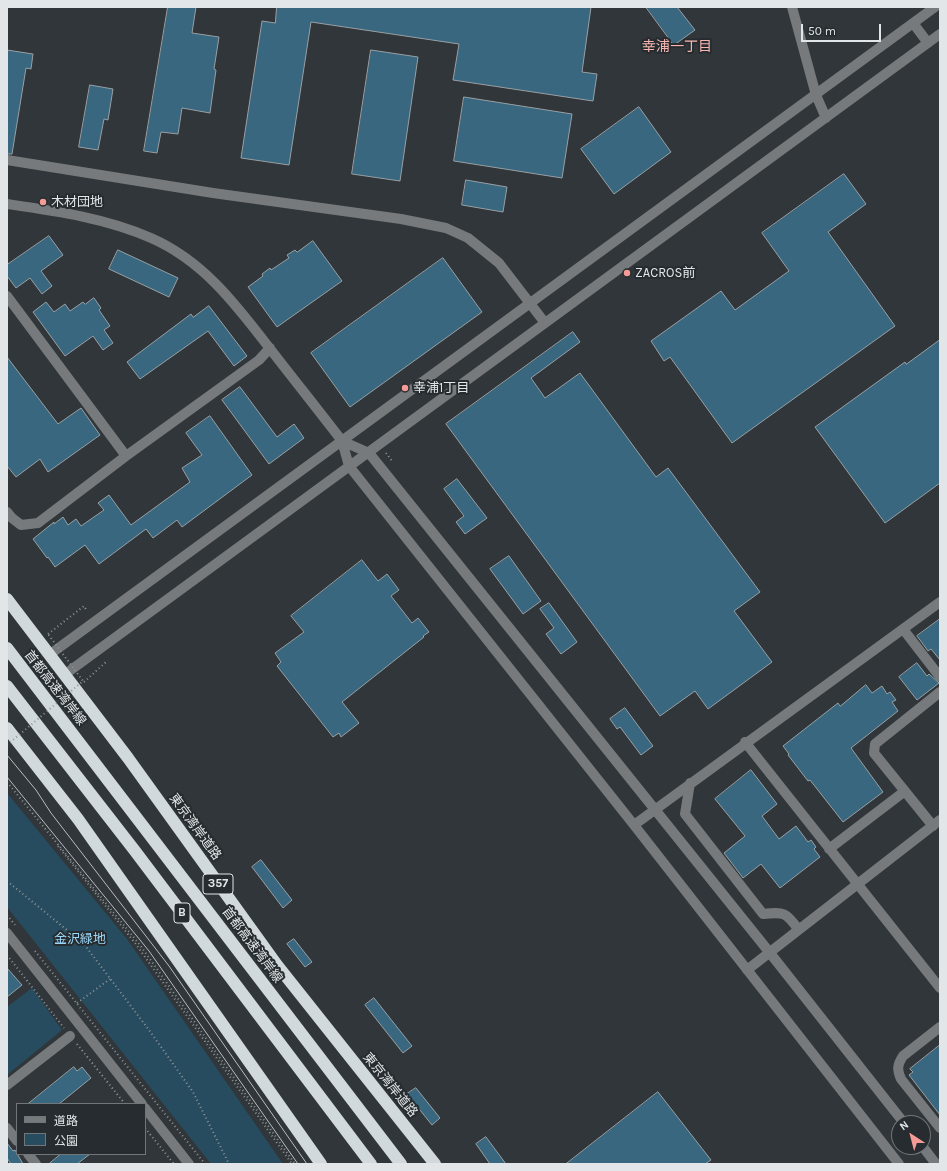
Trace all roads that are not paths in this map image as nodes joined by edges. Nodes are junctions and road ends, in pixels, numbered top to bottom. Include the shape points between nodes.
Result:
1 (792, 7) edge
2 (935, 7) edge
3 (913, 23) junction
4 (940, 34) edge
5 (928, 43) junction
6 (816, 95) junction
7 (826, 118) junction
8 (7, 160) edge
9 (7, 204) edge
10 (7, 296) edge
11 (530, 304) junction
12 (545, 323) junction
13 (270, 348) junction
14 (342, 441) junction
15 (368, 453) junction
16 (126, 456) junction
17 (349, 466) junction
18 (7, 512) edge
19 (7, 599) edge
20 (940, 602) edge
21 (903, 630) junction
22 (7, 648) edge
23 (49, 655) junction
24 (64, 675) junction
25 (940, 677) edge
26 (7, 686) edge
27 (940, 692) edge
28 (7, 728) edge
29 (745, 742) junction
30 (690, 783) junction
31 (905, 791) junction
32 (654, 809) junction
33 (936, 823) edge
34 (634, 824) junction
35 (829, 849) junction
36 (857, 885) junction
37 (798, 930) junction
38 (7, 934) edge
39 (770, 953) junction
40 (747, 970) junction
41 (940, 988) edge
42 (940, 1027) edge
43 (70, 1036) dead end
44 (7, 1085) edge
45 (141, 1103) edge
46 (146, 1109) edge
47 (898, 1115) edge
48 (7, 1128) edge
49 (940, 1128) edge
50 (16, 1140) edge
51 (29, 1155) edge
52 (929, 1155) edge
53 (36, 1164) edge
54 (189, 1164) edge
55 (321, 1164) edge
56 (369, 1164) edge
57 (401, 1164) edge
58 (435, 1164) edge
59 (899, 1164) edge
60 (936, 1164) edge

1 - 6 street
2 - 3 street
3 - 5 street
3 - 6 street
4 - 5 street
5 - 7 street
6 - 7 street
6 - 11 street
7 - 12 street
8 - 11 street via 213,193 401,219 446,228 468,238 499,263
9 - 13 street via 90,218 151,238 190,260 217,283
10 - 16 street
11 - 12 street
11 - 14 street
12 - 15 street
13 - 14 street
13 - 16 street via 259,360
14 - 15 street
14 - 17 street
14 - 23 street
15 - 17 street
15 - 32 street
16 - 18 street via 38,523 21,525
17 - 24 street
17 - 34 street
19 - 23 highway, 東京湾岸道路 / 357
20 - 21 street
21 - 25 street
21 - 29 street
22 - 57 highway, 首都高速湾岸線 / B
23 - 24 highway, 東京湾岸道路 / 357
24 - 58 highway, 東京湾岸道路 / 357 via 277,965
26 - 56 highway, B via 145,864
27 - 31 street via 875,744 874,752
28 - 55 highway via 78,819
29 - 30 street
29 - 35 street
30 - 32 street
30 - 37 street via 685,814 763,914 781,912 788,915
31 - 33 street
31 - 35 street
32 - 34 street
32 - 39 street
33 - 36 street
34 - 40 street
35 - 36 street
36 - 37 street
36 - 41 street
37 - 39 street
38 - 45 street
39 - 40 street
39 - 47 street
40 - 59 street
42 - 49 street via 903,1056 898,1072
43 - 44 street
46 - 54 street
48 - 50 street
51 - 53 street
52 - 60 street

